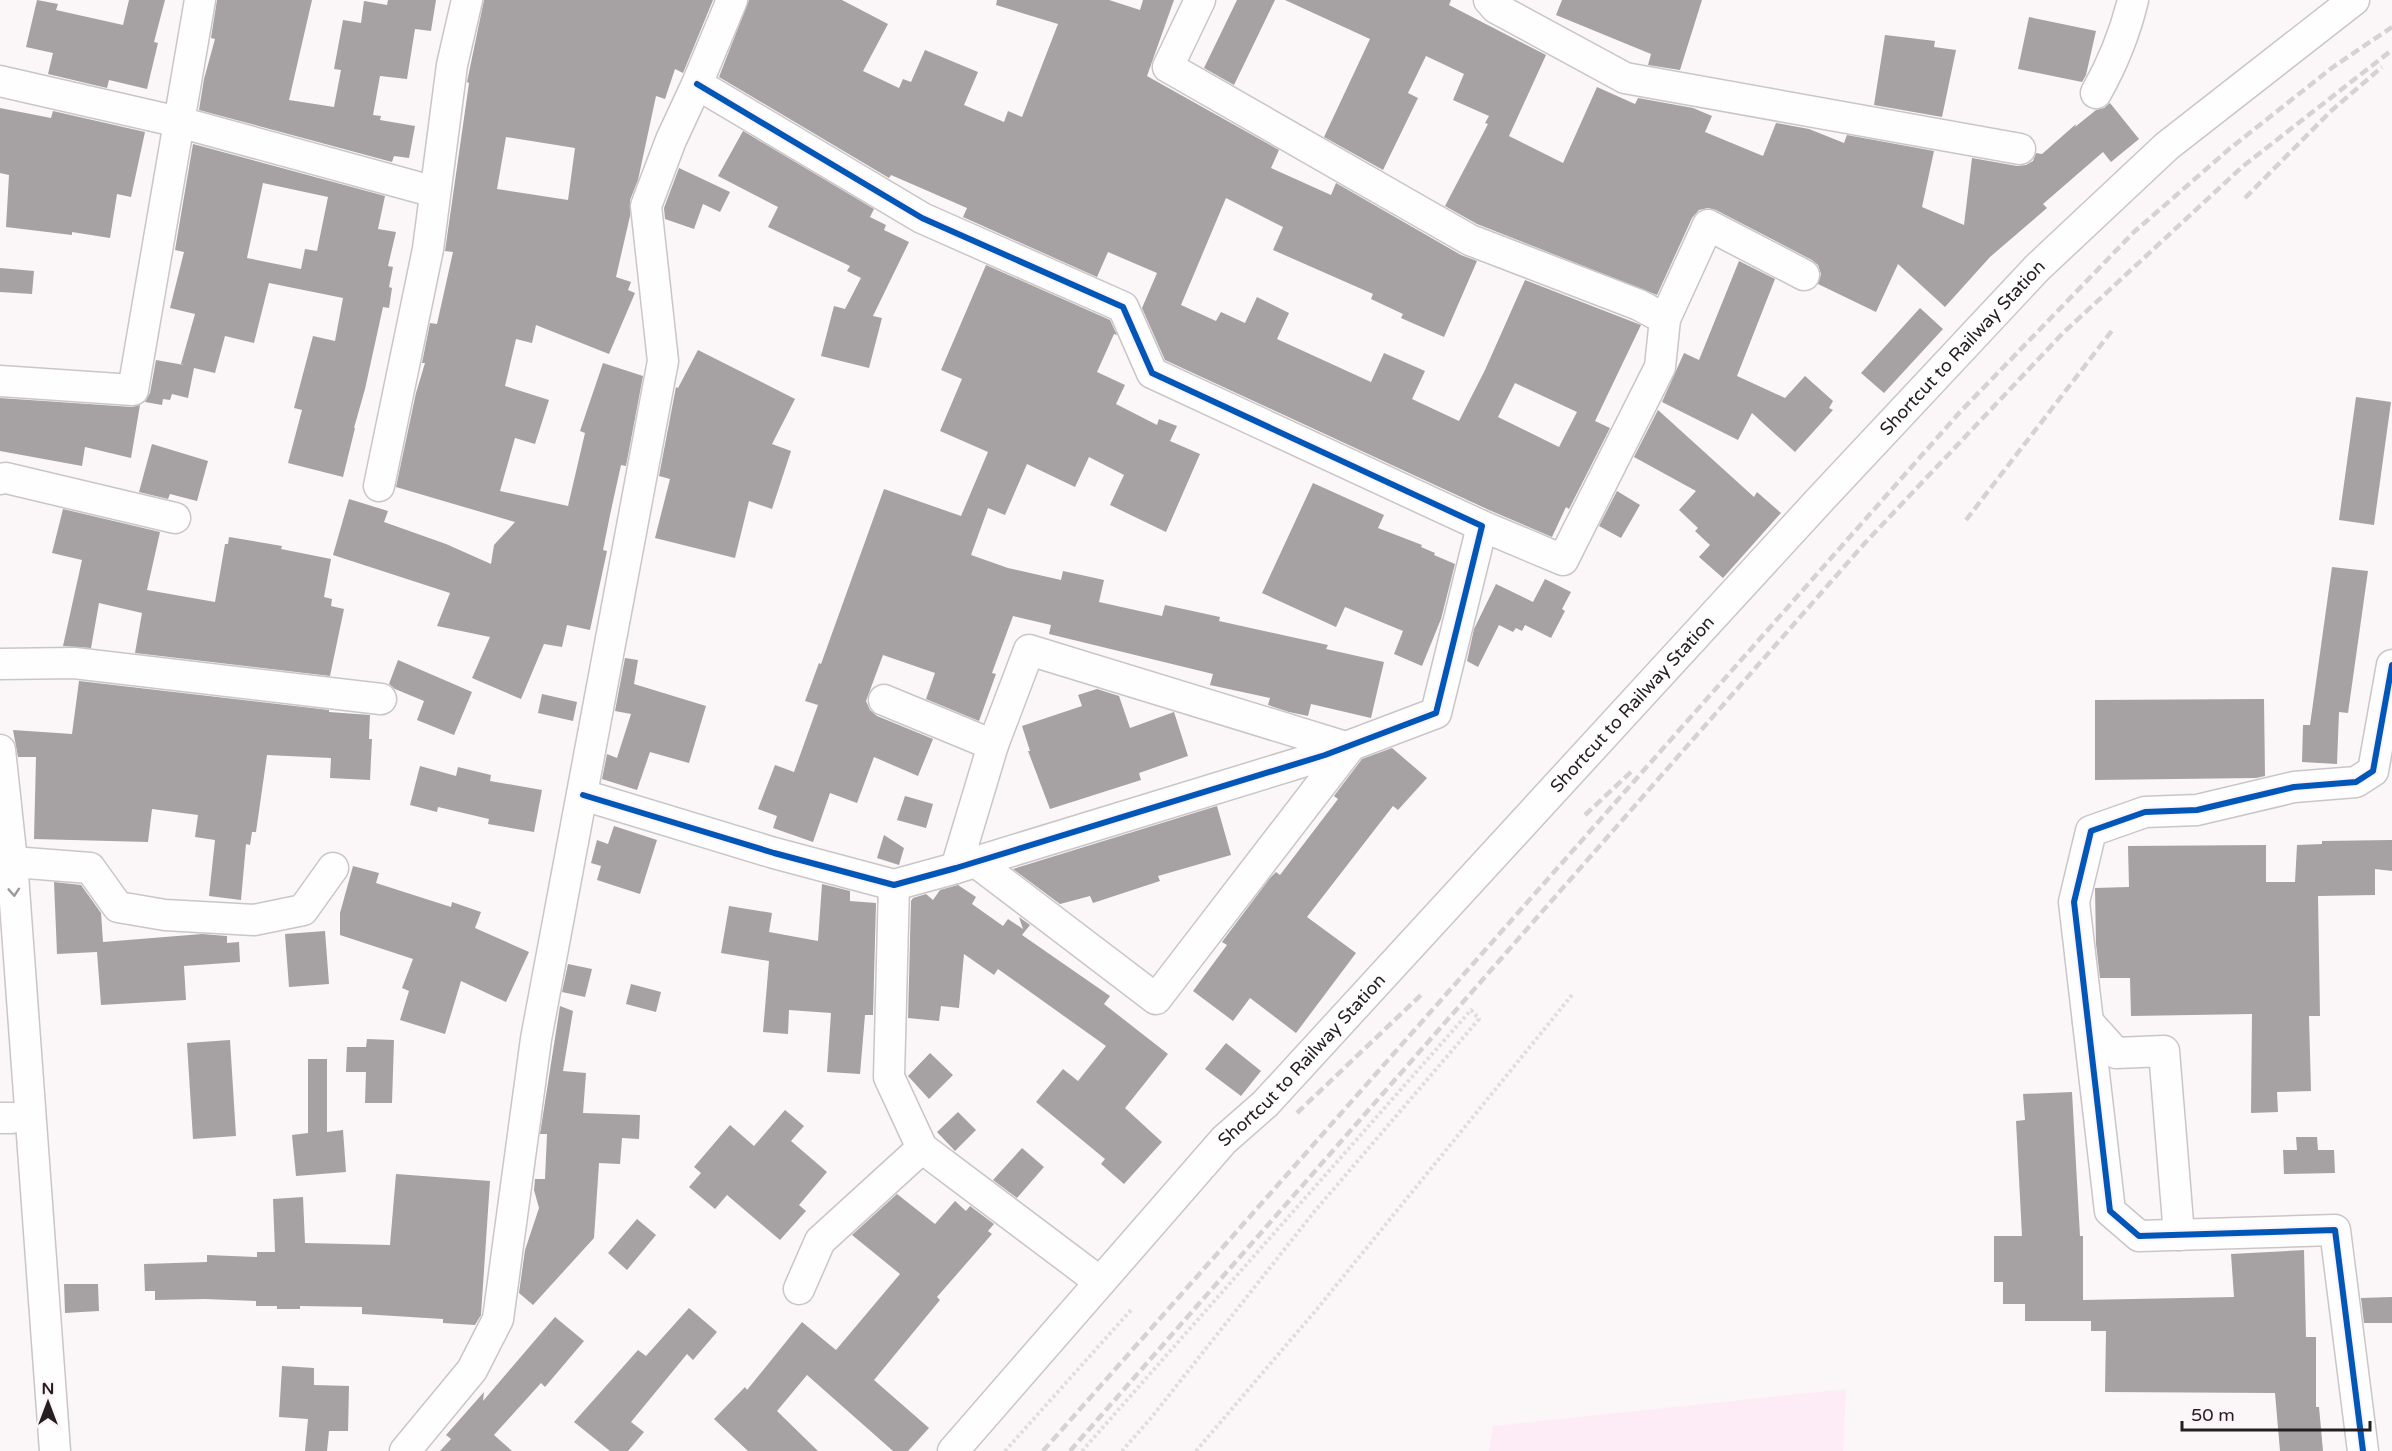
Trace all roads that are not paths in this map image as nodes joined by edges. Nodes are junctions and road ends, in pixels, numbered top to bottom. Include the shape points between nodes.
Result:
1 (200, 0) edge
2 (466, 0) edge
3 (732, 0) edge
4 (1200, 0) edge
5 (1489, 0) edge
6 (2133, 0) edge
7 (2354, 0) edge
8 (0, 81) edge
9 (697, 84) junction
10 (2096, 93) dead end
11 (179, 122) junction
12 (2020, 149) dead end
13 (435, 192) junction
14 (1804, 275) dead end
15 (1665, 319) junction
16 (0, 381) edge
17 (0, 479) edge
18 (380, 486) dead end
19 (175, 518) dead end
20 (1482, 526) junction
21 (0, 664) edge
22 (2392, 665) edge
23 (381, 699) dead end
24 (884, 700) dead end
25 (993, 745) junction
26 (1349, 748) junction
27 (0, 750) edge
28 (582, 795) junction
29 (6, 861) edge
30 (966, 865) junction
31 (333, 868) dead end
32 (894, 885) junction
33 (0, 965) edge
34 (2088, 1022) junction
35 (6, 1118) edge
36 (922, 1148) junction
37 (2179, 1236) junction
38 (1100, 1282) junction
39 (799, 1289) dead end
40 (41, 1451) edge
41 (55, 1451) edge
42 (405, 1451) edge
43 (953, 1451) edge
44 (2364, 1451) edge

1 - 11 street
2 - 13 street via 452,65
3 - 9 street
4 - 15 street via 1168,67 1470,240 1639,305
5 - 12 street via 1496,8 1624,78
6 - 10 street via 2115,57
7 - 38 street, Shortcut to Railway Station via 2167,146 2037,268 1265,1104 1224,1140
8 - 11 street
9 - 20 street via 922,218 1124,307 1152,373
9 - 28 street via 646,207 663,361
11 - 13 street
11 - 16 street via 134,390
13 - 18 street via 428,249
14 - 15 street via 1708,225
15 - 20 street via 1660,367 1563,560
17 - 19 street
20 - 26 street via 1436,713
21 - 23 street via 74,663
22 - 34 street via 2373,771 2356,782 2294,787 2197,810 2145,812 2091,831 2074,902
24 - 25 street
25 - 26 street via 1029,650
25 - 30 street
26 - 30 street
26 - 30 street via 1156,999
27 - 29 street
28 - 32 street via 774,854
28 - 42 street via 536,1039 498,1319 472,1370
29 - 31 street via 90,868 118,908 254,920 303,909
29 -> 41 street
30 - 32 street
32 - 36 street via 889,1077
33 - 35 street
34 - 37 street via 2110,1211 2139,1236
34 - 37 street via 2116,1053 2164,1051
35 - 40 street
36 - 38 street
36 - 39 street via 820,1241
37 - 44 street via 2336,1230
38 - 43 street, Shortcut to Railway Station

